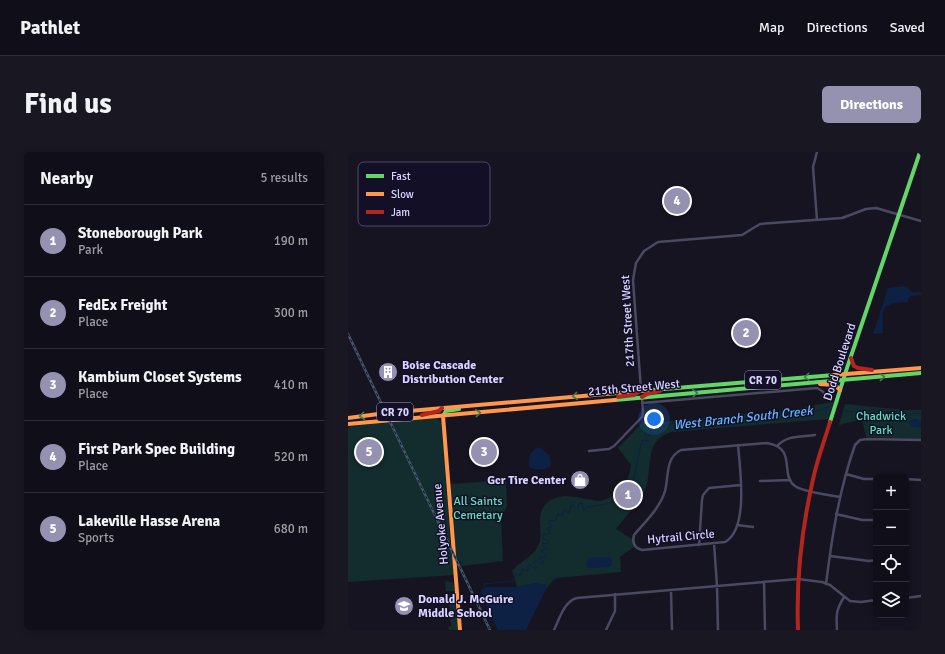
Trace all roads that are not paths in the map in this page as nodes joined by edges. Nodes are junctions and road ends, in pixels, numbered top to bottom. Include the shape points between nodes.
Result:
1 (817, 152) edge
2 (920, 152) edge
3 (899, 215) junction
4 (817, 220) junction
5 (921, 221) edge
6 (851, 358) junction
7 (921, 368) edge
8 (887, 370) junction
9 (921, 373) edge
10 (846, 374) junction
11 (844, 380) junction
12 (799, 383) junction
13 (680, 387) junction
14 (641, 390) junction
15 (840, 390) junction
16 (826, 395) dead end
17 (642, 398) junction
18 (604, 401) junction
19 (642, 403) junction
20 (483, 404) junction
21 (442, 408) junction
22 (443, 416) junction
23 (348, 418) edge
24 (408, 418) junction
25 (348, 424) edge
26 (815, 436) dead end
27 (921, 440) edge
28 (738, 445) junction
29 (777, 446) junction
30 (589, 451) dead end
31 (846, 474) junction
32 (873, 479) edge
33 (909, 479) edge
34 (790, 480) junction
35 (921, 480) edge
36 (760, 481) dead end
37 (742, 485) junction
38 (810, 491) junction
39 (840, 497) junction
40 (836, 514) junction
41 (873, 520) edge
42 (737, 525) junction
43 (753, 526) dead end
44 (714, 544) junction
45 (699, 545) junction
46 (830, 556) junction
47 (873, 560) edge
48 (798, 579) junction
49 (764, 582) junction
50 (826, 584) junction
51 (717, 586) junction
52 (671, 590) junction
53 (616, 594) junction
54 (921, 596) edge
55 (844, 597) junction
56 (909, 598) edge
57 (873, 600) edge
58 (460, 630) edge
59 (554, 630) edge
60 (606, 630) edge
61 (672, 630) edge
62 (718, 630) edge
63 (765, 630) edge
64 (798, 630) edge
65 (837, 630) edge

1 - 4 street via 813,167
2 - 3 main road, Dodd Boulevard
3 - 4 street, 217th Street West via 876,208 866,209 848,217
3 - 5 street, 217th Street West
3 - 6 main road, Dodd Boulevard
4 - 14 street, 217th Street West via 760,224 742,235 658,242 644,251 636,263 633,280
6 - 8 main road via 854,366 858,368
6 - 10 main road, Dodd Boulevard
7 - 8 main road, 215th Street West / CR 70
8 - 10 main road, 215th Street West / CR 70
11 -> 9 main road, 215th Street West / CR 70
10 - 11 main road, Dodd Boulevard
10 -> 13 main road, 215th Street West / CR 70
11 - 12 main road, 215th Street West / CR 70
11 - 15 main road, Dodd Boulevard
12 - 15 main road via 835,385
17 -> 12 main road, 215th Street West / CR 70
13 - 14 main road, 215th Street West / CR 70
13 - 17 main road via 647,394
14 - 18 main road via 635,395
14 -> 20 main road, 215th Street West / CR 70
15 - 38 main road, Dodd Boulevard
16 - 19 street, 215th Street West via 816,388
17 - 18 main road, 215th Street West / CR 70
17 - 19 street
22 -> 18 main road, 215th Street West / CR 70
19 - 30 street via 642,416 614,446
20 - 21 main road, 215th Street West / CR 70
20 - 22 main road via 446,411
21 -> 23 main road, 215th Street West / CR 70
21 - 24 main road via 440,411
22 - 24 main road, 215th Street West / CR 70
22 - 58 main road, Holyoke Avenue
24 - 25 main road, 215th Street West / CR 70
26 - 29 street via 786,439
27 - 31 street via 860,440 855,445
28 - 29 street, Hytrail Circle via 767,442
28 - 37 street, Hytrail Circle
28 - 45 street, Hytrail Circle via 676,452 669,463 662,499 634,535 633,540 634,545 642,550
29 - 34 street via 786,456
31 - 32 street
31 - 39 street
33 - 35 street
34 - 36 street
34 - 38 street via 794,485
37 - 42 street, Hytrail Circle
37 - 45 street via 706,490 702,500
38 - 39 street
38 - 48 main road, Dodd Boulevard
39 - 40 street
40 - 41 street
40 - 46 street
42 - 43 street
42 - 44 street, Hytrail Circle via 731,539
44 - 45 street, Hytrail Circle
44 - 51 street
46 - 47 street
46 - 50 street
48 - 49 street
48 - 50 street
48 - 64 main road, Dodd Boulevard
49 - 51 street
49 - 63 street
50 - 55 street
51 - 52 street
51 - 62 street
52 - 53 street
52 - 61 street
53 - 59 street via 574,599 568,603
53 - 60 street via 615,611
54 - 56 street
55 - 57 street via 850,601
55 - 65 street via 838,606

